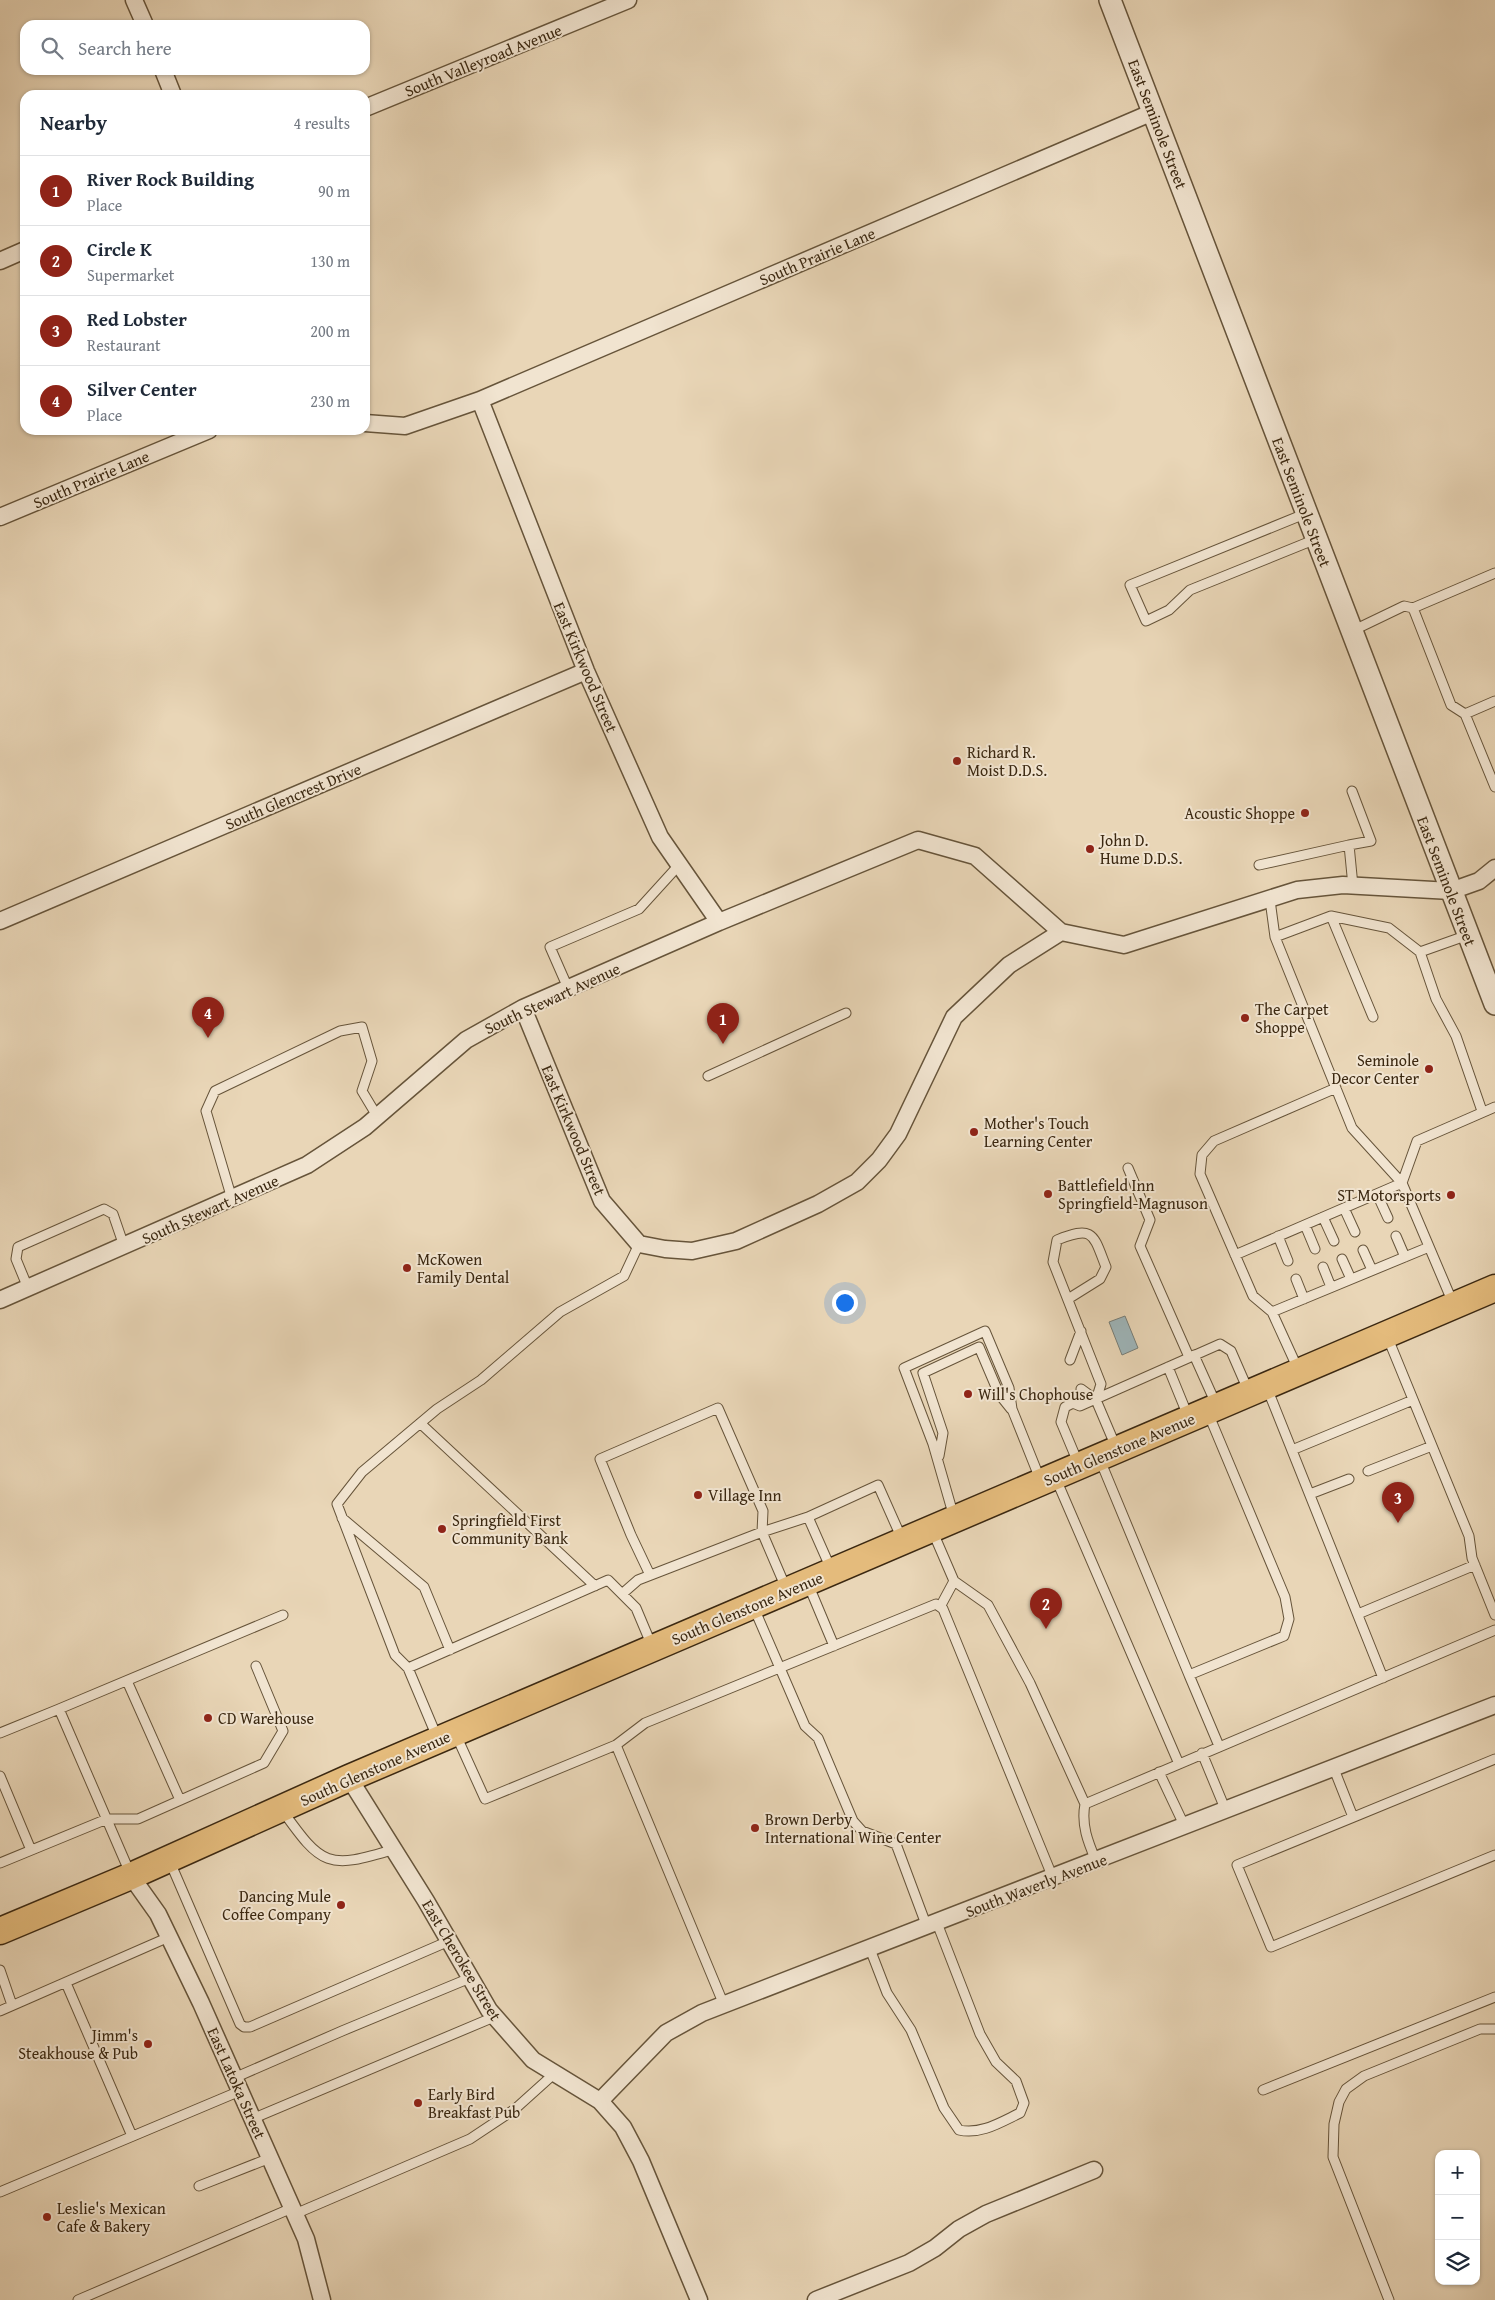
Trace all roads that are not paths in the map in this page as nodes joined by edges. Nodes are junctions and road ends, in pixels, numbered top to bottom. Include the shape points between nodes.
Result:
1 (134, 0) edge
2 (628, 0) edge
3 (1110, 0) edge
4 (143, 20) edge
5 (165, 75) edge
6 (171, 90) edge
7 (370, 106) edge
8 (1154, 112) junction
9 (20, 252) edge
10 (0, 261) edge
11 (480, 400) junction
12 (370, 423) edge
13 (197, 435) edge
14 (1306, 513) junction
15 (0, 517) edge
16 (1316, 538) junction
17 (1495, 573) edge
18 (1413, 608) junction
19 (1352, 631) junction
20 (586, 671) junction
21 (1495, 701) edge
22 (1465, 714) junction
23 (1495, 787) edge
24 (1352, 791) dead end
25 (1349, 845) junction
26 (680, 865) junction
27 (1259, 865) dead end
28 (1495, 868) edge
29 (1353, 886) junction
30 (1450, 891) junction
31 (1270, 900) junction
32 (1331, 916) junction
33 (0, 921) edge
34 (719, 922) junction
35 (1062, 932) junction
36 (1468, 935) junction
37 (1275, 937) junction
38 (1420, 952) junction
39 (568, 988) junction
40 (1495, 1004) edge
41 (523, 1008) junction
42 (846, 1013) dead end
43 (1374, 1017) dead end
44 (708, 1076) dead end
45 (1336, 1088) junction
46 (1495, 1107) edge
47 (1482, 1111) junction
48 (377, 1116) junction
49 (1128, 1168) dead end
50 (1402, 1183) junction
51 (1377, 1194) junction
52 (232, 1199) junction
53 (1344, 1208) junction
54 (1323, 1217) junction
55 (1388, 1218) dead end
56 (1304, 1225) junction
57 (1355, 1232) dead end
58 (1278, 1236) junction
59 (1396, 1236) dead end
60 (1334, 1241) dead end
61 (639, 1244) junction
62 (124, 1246) junction
63 (1429, 1247) junction
64 (1315, 1249) dead end
65 (1363, 1250) dead end
66 (1235, 1255) junction
67 (1405, 1257) junction
68 (1342, 1259) dead end
69 (1288, 1261) dead end
70 (1323, 1268) dead end
71 (1372, 1270) junction
72 (1296, 1279) dead end
73 (1351, 1279) junction
74 (1331, 1287) junction
75 (28, 1288) junction
76 (1495, 1288) edge
77 (1068, 1299) junction
78 (1304, 1299) junction
79 (0, 1300) edge
80 (1454, 1305) junction
81 (1272, 1312) junction
82 (1081, 1331) junction
83 (1386, 1334) junction
84 (1192, 1356) junction
85 (1070, 1360) dead end
86 (1168, 1367) junction
87 (1299, 1372) junction
88 (1081, 1389) dead end
89 (1258, 1389) junction
90 (1096, 1400) junction
91 (1413, 1400) junction
92 (1012, 1409) junction
93 (1205, 1412) junction
94 (420, 1423) junction
95 (1432, 1446) junction
96 (1292, 1450) junction
97 (1098, 1457) junction
98 (938, 1460) junction
99 (1368, 1471) dead end
100 (1048, 1479) junction
101 (1349, 1479) dead end
102 (1310, 1494) junction
103 (342, 1517) junction
104 (808, 1518) junction
105 (943, 1524) junction
106 (762, 1532) junction
107 (903, 1541) junction
108 (1475, 1565) junction
109 (832, 1572) junction
110 (650, 1575) junction
111 (954, 1581) junction
112 (595, 1586) junction
113 (797, 1586) junction
114 (622, 1594) junction
115 (753, 1605) junction
116 (940, 1607) junction
117 (1358, 1614) junction
118 (283, 1615) dead end
119 (1495, 1615) edge
120 (1495, 1630) edge
121 (834, 1646) junction
122 (653, 1648) junction
123 (450, 1650) junction
124 (256, 1666) dead end
125 (408, 1668) junction
126 (779, 1668) junction
127 (1189, 1675) junction
128 (1383, 1678) junction
129 (127, 1681) junction
130 (1495, 1705) edge
131 (58, 1709) junction
132 (0, 1733) edge
133 (446, 1736) junction
134 (616, 1745) junction
135 (1219, 1746) junction
136 (1202, 1753) junction
137 (1495, 1759) edge
138 (1179, 1764) junction
139 (1334, 1769) junction
140 (1160, 1772) junction
141 (0, 1776) edge
142 (349, 1778) junction
143 (180, 1800) junction
144 (1085, 1804) junction
145 (281, 1808) junction
146 (1226, 1811) junction
147 (1353, 1817) junction
148 (107, 1819) junction
149 (1185, 1827) junction
150 (395, 1849) junction
151 (31, 1850) junction
152 (1495, 1855) edge
153 (169, 1859) junction
154 (1096, 1861) junction
155 (0, 1863) edge
156 (131, 1876) junction
157 (1053, 1878) junction
158 (932, 1925) junction
159 (0, 1932) edge
160 (169, 1937) junction
161 (449, 1941) junction
162 (870, 1949) junction
163 (0, 1970) edge
164 (470, 1978) junction
165 (66, 1983) junction
166 (1495, 1997) edge
167 (12, 2005) junction
168 (724, 2005) junction
169 (0, 2011) edge
170 (494, 2017) junction
171 (1495, 2029) edge
172 (555, 2073) junction
173 (237, 2085) junction
174 (1263, 2090) dead end
175 (600, 2101) junction
176 (252, 2119) junction
177 (132, 2136) junction
178 (270, 2158) junction
179 (1094, 2170) dead end
180 (199, 2186) dead end
181 (0, 2192) edge
182 (294, 2211) junction
183 (78, 2300) edge
184 (322, 2300) edge
185 (699, 2300) edge
186 (816, 2300) edge
187 (1389, 2300) edge

1 - 4 street
2 - 7 street, South Valleyroad Avenue
3 - 8 street, East Seminole Street
5 - 6 street
8 - 11 street, South Prairie Lane
8 - 14 street, East Seminole Street
9 - 10 street
11 - 12 street, South Prairie Lane via 405,426
11 - 20 street, East Kirkwood Street
13 - 15 street, South Prairie Lane
14 - 16 street, East Seminole Street
14 - 16 lane via 1130,586 1146,621 1169,610 1190,590
16 - 19 street, East Seminole Street
17 - 18 lane
18 - 19 lane via 1404,606
18 - 22 lane via 1451,705
19 - 30 street, East Seminole Street
20 - 26 street, East Kirkwood Street via 660,837
20 - 33 street, South Glencrest Drive
21 - 22 lane
22 - 23 lane
24 - 25 lane via 1371,841
25 - 27 lane
25 - 29 lane
26 - 34 street, East Kirkwood Street
26 - 39 lane via 639,909 550,947
28 - 30 street via 1479,881
29 - 30 street
29 - 31 street via 1297,890
30 - 36 street, East Seminole Street
31 - 35 street via 1124,945
31 - 37 lane
32 - 37 lane
32 - 38 lane via 1389,928
32 - 43 lane
34 - 35 street, South Stewart Avenue via 918,840 975,856
34 - 39 street, South Stewart Avenue
35 - 61 street via 1010,965 954,1017 898,1134 857,1182 818,1204 736,1241 692,1251
36 - 38 lane
36 - 40 street, East Seminole Street
37 - 45 lane
38 - 47 lane via 1436,999 1456,1036
39 - 41 street, South Stewart Avenue
41 - 48 street, South Stewart Avenue via 466,1040
41 - 61 street, East Kirkwood Street via 602,1201
42 - 44 lane
45 - 50 lane via 1352,1128
45 - 66 lane via 1214,1141 1202,1155 1200,1174
46 - 47 lane
47 - 50 lane via 1417,1141
48 - 52 street, South Stewart Avenue via 307,1165
48 - 52 lane via 362,1091 372,1061 362,1027 340,1031 214,1091 206,1111
49 - 84 lane via 1150,1220 1140,1246
50 - 51 lane
50 - 63 lane
51 - 53 lane
51 - 55 lane
52 - 62 street, South Stewart Avenue
53 - 54 lane
53 - 57 lane
54 - 56 lane
54 - 60 lane
56 - 58 lane
56 - 64 lane
58 - 66 lane
58 - 69 lane
59 - 67 lane
61 - 94 lane via 624,1276 560,1312 480,1380
62 - 75 street, South Stewart Avenue
62 - 75 lane via 113,1214 104,1210 18,1247 16,1259
63 - 67 lane
63 - 80 lane
65 - 71 lane
66 - 81 lane via 1253,1296
67 - 71 lane
68 - 73 lane
70 - 74 lane
71 - 73 lane
72 - 78 lane
73 - 74 lane
74 - 78 lane
75 - 79 street, South Stewart Avenue
76 - 80 main road, South Glenstone Avenue
77 - 77 lane via 1054,1262 1054,1250 1057,1240 1078,1232 1087,1233 1095,1238 1106,1267 1100,1279
77 - 82 lane
78 - 81 lane
80 - 83 main road, South Glenstone Avenue
81 - 87 lane
82 - 85 lane
82 - 90 lane via 1101,1384
83 - 87 main road, South Glenstone Avenue
83 - 91 lane
84 - 86 lane
84 - 89 lane via 1220,1344 1226,1346
84 - 93 lane
86 - 90 lane
86 - 93 lane
87 - 89 main road, South Glenstone Avenue
88 - 90 lane
89 - 93 main road, South Glenstone Avenue
89 - 96 lane
90 - 97 lane
90 - 97 lane via 1064,1407 1061,1422
91 - 95 lane
91 - 96 lane
92 - 98 lane via 999,1394 979,1347 923,1373 943,1433
92 - 98 lane via 1009,1388 984,1331 904,1368
92 - 100 lane
93 - 97 main road, South Glenstone Avenue
93 - 127 lane via 1285,1597 1289,1619 1284,1636
94 - 103 lane via 362,1472 337,1504
94 - 112 lane
95 - 99 lane
95 - 108 lane via 1469,1536
96 - 102 lane
97 - 100 main road, South Glenstone Avenue
97 - 127 lane
98 - 105 lane
100 - 105 main road, South Glenstone Avenue
100 - 138 lane
101 - 102 lane
102 - 117 lane
103 - 123 lane via 424,1587
103 - 125 lane via 396,1655
104 - 106 lane
104 - 107 lane via 878,1485
104 - 109 lane
105 - 107 main road, South Glenstone Avenue
105 - 111 lane
106 - 110 lane
106 - 110 lane via 763,1511 718,1408 600,1459
106 - 113 lane
107 - 109 main road, South Glenstone Avenue
108 - 117 lane
108 - 119 lane
109 - 113 main road, South Glenstone Avenue
110 - 114 lane via 638,1580
111 - 116 lane
111 - 144 lane via 988,1605 1030,1683
112 - 114 lane via 608,1580
112 - 123 lane
113 - 115 main road, South Glenstone Avenue
113 - 121 lane
114 - 122 lane via 636,1608
115 - 122 main road, South Glenstone Avenue
115 - 126 lane
116 - 121 lane via 936,1604
116 - 157 lane
117 - 128 lane
118 - 129 lane
120 - 128 lane
121 - 126 lane
122 - 133 main road, South Glenstone Avenue
123 - 125 lane
124 - 143 lane via 283,1731 264,1763
125 - 133 lane
126 - 134 lane via 645,1723
126 - 158 lane via 806,1726 818,1738 853,1820 862,1831 896,1844
127 - 135 lane
128 - 135 lane
129 - 131 lane
129 - 143 lane
130 - 139 street, South Waverly Avenue
131 - 132 lane
131 - 148 lane
133 - 134 lane via 486,1799
133 - 142 main road, South Glenstone Avenue
134 - 168 lane
135 - 136 lane
136 - 138 lane
136 - 146 lane
137 - 147 lane
138 - 140 lane
139 - 146 street, South Waverly Avenue
139 - 147 lane
140 - 144 lane
140 - 149 lane
141 - 151 lane
142 - 145 main road, South Glenstone Avenue
142 - 150 street, East Cherokee Street
143 - 148 lane via 138,1819
144 - 154 lane via 1082,1817
145 - 150 lane via 308,1846 321,1857 358,1860
145 - 153 main road, South Glenstone Avenue
146 - 149 street, South Waverly Avenue
147 - 152 lane via 1237,1865 1271,1947
148 - 151 lane
148 - 156 lane
149 - 154 street, South Waverly Avenue
150 - 161 street, East Cherokee Street
151 - 155 lane
153 - 156 main road, South Glenstone Avenue
153 - 161 lane via 244,2027
154 - 157 street, South Waverly Avenue
156 - 159 main road, South Glenstone Avenue
156 - 160 street, East Latoka Street via 158,1914
157 - 158 street, South Waverly Avenue
158 - 162 street, South Waverly Avenue
158 - 162 lane via 980,2034 996,2062 1016,2081 1024,2103 1020,2113 982,2130 959,2130 944,2108 911,2030 887,1993
160 - 165 lane
160 - 173 street, East Latoka Street
161 - 164 street, East Cherokee Street
162 - 168 street, South Waverly Avenue
163 - 167 lane
164 - 170 street, East Cherokee Street
164 - 173 lane via 342,2030
165 - 167 lane
165 - 177 lane
166 - 174 lane
167 - 169 lane
168 - 175 street, South Waverly Avenue via 666,2033
170 - 172 street, East Cherokee Street via 533,2060
170 - 176 lane
171 - 187 lane via 1480,2029 1364,2076 1346,2089 1339,2102 1334,2124 1333,2157
172 - 175 street, East Cherokee Street
172 - 182 lane via 515,2110 470,2139
173 - 176 street, East Latoka Street
173 - 177 lane
175 - 185 street, East Cherokee Street via 623,2127 641,2161
176 - 178 street, East Latoka Street
177 - 181 lane
178 - 180 lane
178 - 182 street, East Latoka Street
179 - 186 street via 986,2214 909,2263
182 - 183 lane
182 - 184 street, East Latoka Street via 306,2239

